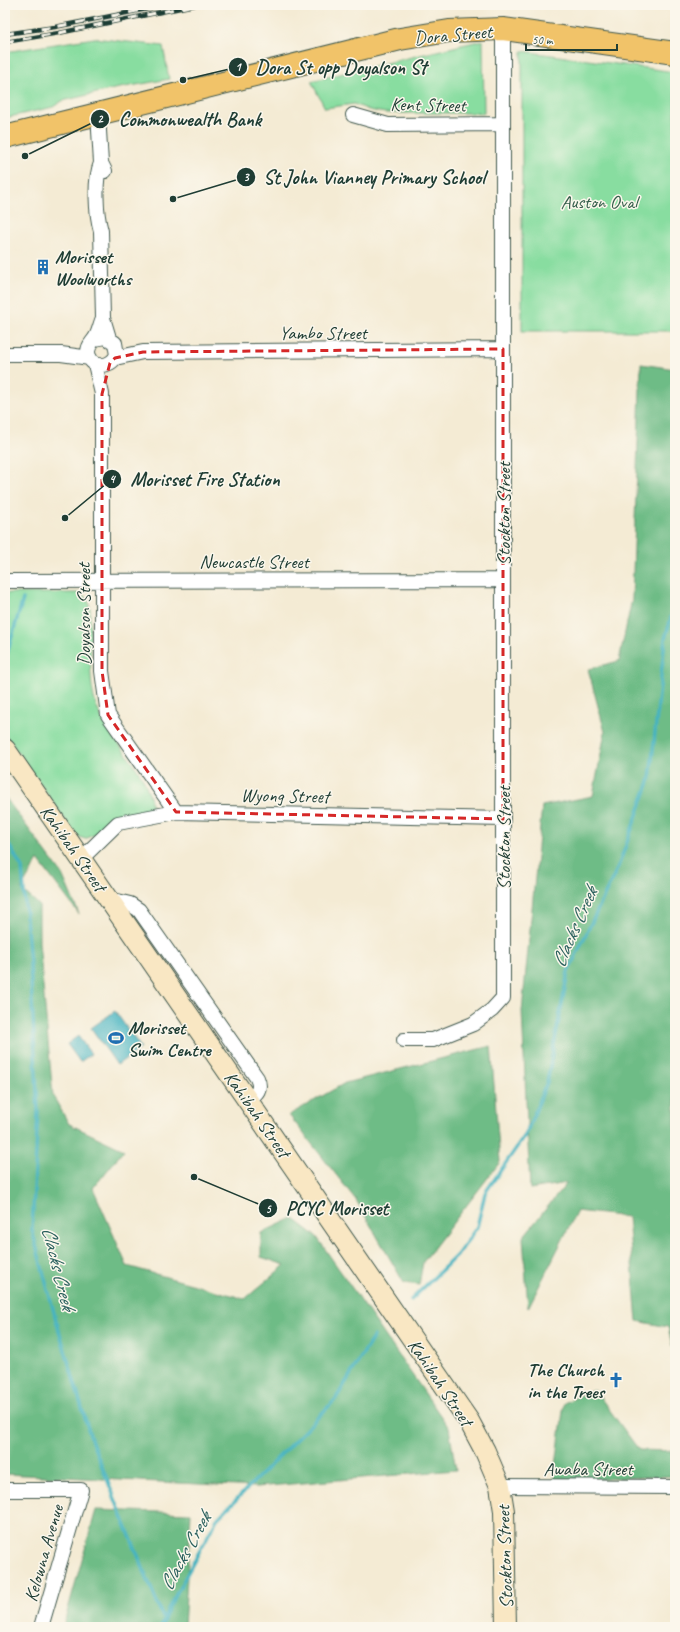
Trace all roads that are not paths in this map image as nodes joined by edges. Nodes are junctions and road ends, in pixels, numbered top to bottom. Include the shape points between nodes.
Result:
1 (503, 29) junction
2 (675, 53) edge
3 (98, 114) junction
4 (353, 115) dead end
5 (503, 124) junction
6 (15, 132) edge
7 (5, 137) edge
8 (103, 318) junction
9 (92, 341) junction
10 (112, 341) junction
11 (503, 349) junction
12 (143, 352) junction
13 (5, 354) edge
14 (61, 354) junction
15 (93, 361) junction
16 (112, 361) junction
17 (102, 394) junction
18 (503, 580) junction
19 (5, 581) edge
20 (102, 581) junction
21 (5, 749) edge
22 (176, 812) junction
23 (503, 819) junction
24 (81, 859) junction
25 (404, 1040) dead end
26 (500, 1486) junction
27 (675, 1487) edge
28 (5, 1490) edge
29 (41, 1627) edge
30 (506, 1627) edge

1 - 2 main road, Dora Street
1 - 3 main road, Dora Street via 450,31 400,39
1 - 5 street, Stockton Street
3 - 6 main road, Dora Street
3 - 8 street, Doyalson Street via 101,163 106,173 106,218 101,231
4 - 5 street, Kent Street via 388,125
5 - 11 street, Stockton Street
6 - 7 main road, Dora Street
8 - 9 street, Doyalson Street
8 - 10 street, Doyalson Street
9 - 10 street via 102,336
9 - 14 street
9 - 15 street, Doyalson Street via 88,351
10 - 12 street, Yambo Street
10 - 16 street, Doyalson Street via 117,351
11 - 12 street, Yambo Street
11 - 18 street, Stockton Street
12 - 16 street, Yambo Street
13 - 14 street
14 - 15 street
15 - 16 street via 102,366
15 - 17 street, Doyalson Street
16 - 17 street, Doyalson Street
17 - 20 street, Doyalson Street
18 - 20 street, Newcastle Street
18 - 23 street, Stockton Street
19 - 20 street, Newcastle Street
20 - 22 street, Doyalson Street via 102,671 108,715
21 - 24 street, Kahibah Street
22 - 23 street, Wyong Street
22 - 24 street, Wyong Street via 118,823
23 - 25 street, Stockton Street via 503,998 473,1024 433,1040
24 - 26 street, Kahibah Street via 469,1421
26 - 27 street, Awaba Street
26 - 30 street, Stockton Street via 505,1518
28 - 29 street, Kelowna Avenue via 80,1490

